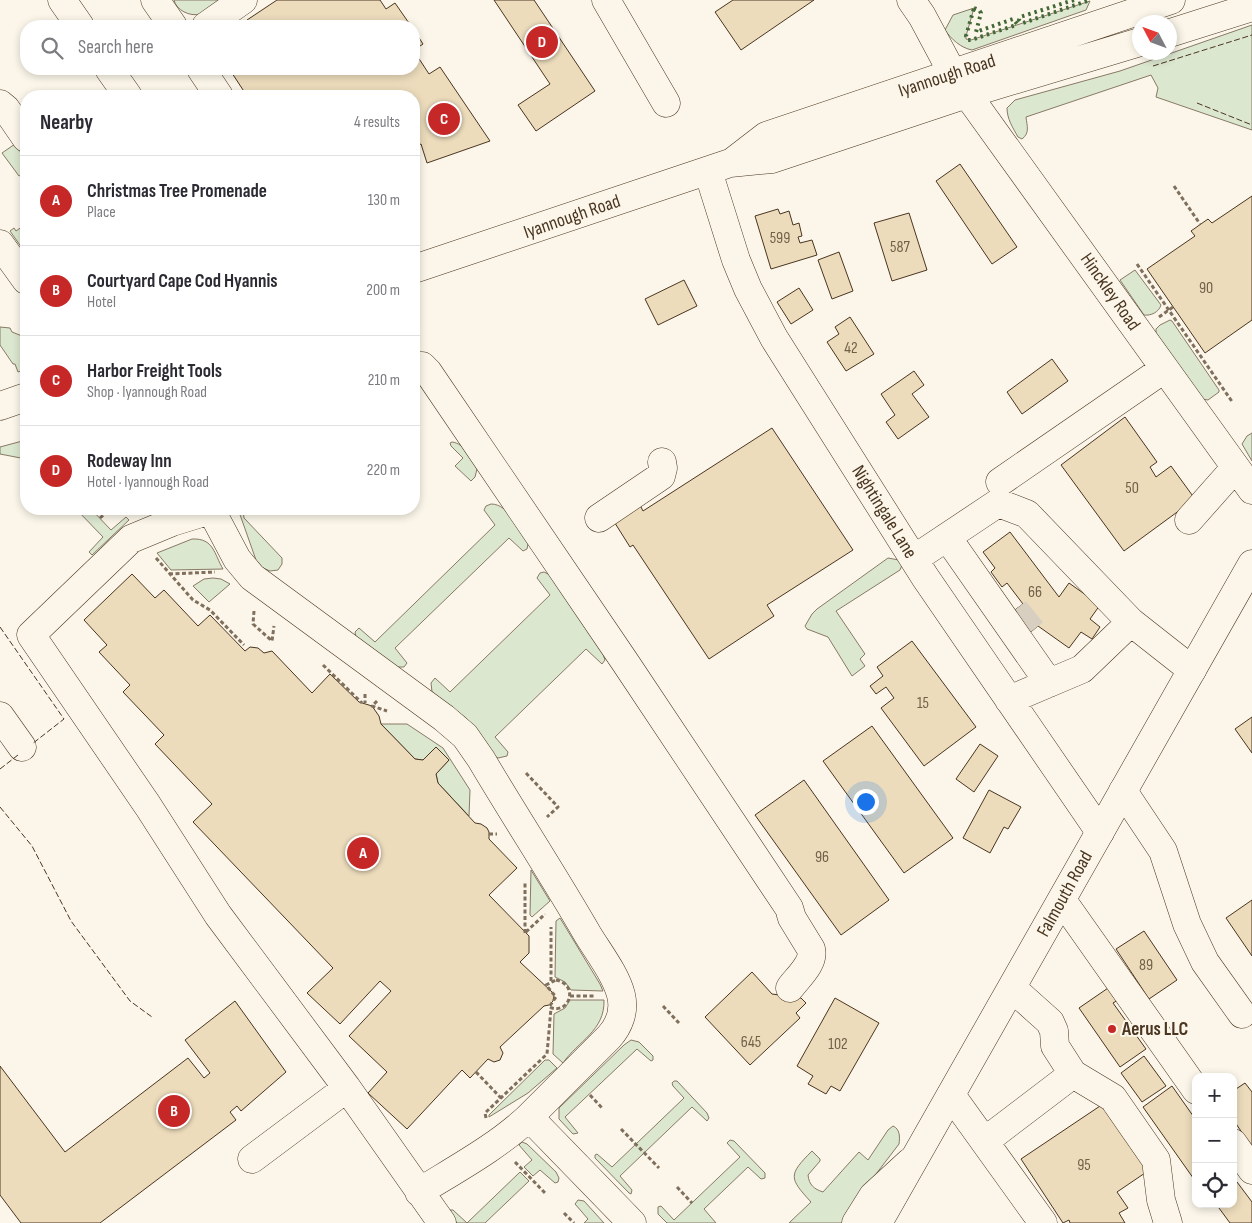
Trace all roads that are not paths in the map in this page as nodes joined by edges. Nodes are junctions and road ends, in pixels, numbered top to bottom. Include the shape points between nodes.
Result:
1 (62, 0) edge
2 (155, 0) edge
3 (243, 0) edge
4 (606, 0) edge
5 (911, 0) edge
6 (1170, 0) edge
7 (1252, 7) edge
8 (76, 20) edge
9 (169, 20) edge
10 (215, 20) edge
11 (1177, 31) edge
12 (1132, 44) edge
13 (113, 75) edge
14 (205, 75) edge
15 (960, 84) junction
16 (124, 90) edge
17 (215, 90) edge
18 (666, 103) dead end
19 (0, 104) edge
20 (20, 129) edge
21 (719, 167) junction
22 (0, 244) edge
23 (420, 265) edge
24 (20, 272) edge
25 (420, 366) edge
26 (1164, 369) junction
27 (20, 399) edge
28 (0, 406) edge
29 (662, 462) dead end
30 (1235, 468) junction
31 (1000, 482) dead end
32 (1252, 490) edge
33 (194, 515) edge
34 (214, 515) edge
35 (599, 518) dead end
36 (1189, 520) dead end
37 (954, 546) junction
38 (914, 559) junction
39 (1252, 564) edge
40 (1015, 610) tunnel mouth
41 (1132, 622) junction
42 (1032, 631) tunnel mouth
43 (1192, 670) junction
44 (1043, 675) junction
45 (1009, 700) junction
46 (0, 716) edge
47 (22, 747) dead end
48 (1122, 791) junction
49 (1100, 832) junction
50 (1062, 900) junction
51 (790, 988) dead end
52 (1012, 988) junction
53 (1242, 1014) dead end
54 (1073, 1074) junction
55 (1192, 1084) edge
56 (347, 1088) junction
57 (951, 1096) junction
58 (529, 1117) junction
59 (984, 1141) junction
60 (1237, 1149) edge
61 (915, 1158) junction
62 (252, 1159) dead end
63 (1252, 1170) edge
64 (419, 1192) junction
65 (442, 1223) edge
66 (632, 1223) edge
67 (856, 1223) edge
68 (878, 1223) edge
69 (1043, 1223) edge
70 (1168, 1223) edge

1 - 8 main road
2 - 9 main road
3 - 10 main road
4 - 18 main road
5 - 15 main road, Hinckley Road
6 - 15 main road, Iyannough Road
7 - 11 main road
12 - 15 main road, Iyannough Road
13 - 16 main road
14 - 17 main road
15 - 21 main road, Iyannough Road via 772,160
15 - 26 main road, Hinckley Road
19 - 20 main road
21 - 23 main road, Iyannough Road
21 - 38 main road, Nightingale Lane via 736,260 759,310
22 - 24 main road
25 - 51 main road via 428,372 789,908 813,955
26 - 30 main road, Hinckley Road
26 - 31 main road
27 - 28 main road
29 - 35 main road via 661,476
30 - 32 main road, Hinckley Road
30 - 36 main road
33 - 56 main road via 131,539 30,635 148,806 218,915
34 - 58 main road via 236,560 252,577 404,687 465,736 617,985 622,1003 621,1018 615,1031
37 - 38 main road
37 - 40 main road via 981,564
37 - 41 main road via 998,503 1027,514
37 - 44 main road
38 - 45 main road, Nightingale Lane
39 - 43 main road, Falmouth Road
41 - 43 main road
41 - 44 main road via 1082,669
42 - 44 main road via 1044,648
43 - 48 main road, Falmouth Road
44 - 45 main road
45 - 49 main road, Nightingale Lane
46 - 47 main road
48 - 49 main road, Falmouth Road
48 - 53 main road via 1163,851 1187,924 1205,962
49 - 50 main road, Falmouth Road
50 - 52 main road, Falmouth Road
50 - 55 main road
52 - 54 main road via 1050,1022 1055,1046
52 - 57 main road, Falmouth Road
54 - 59 main road
54 - 70 main road via 1113,1098 1156,1160 1161,1200
56 - 62 main road
56 - 64 main road
57 - 59 main road
57 - 61 main road, Falmouth Road
58 - 64 main road via 490,1148
58 - 66 main road
59 - 69 main road
60 - 63 main road
61 - 67 main road via 873,1196
61 - 68 main road, Falmouth Road
64 - 65 main road

